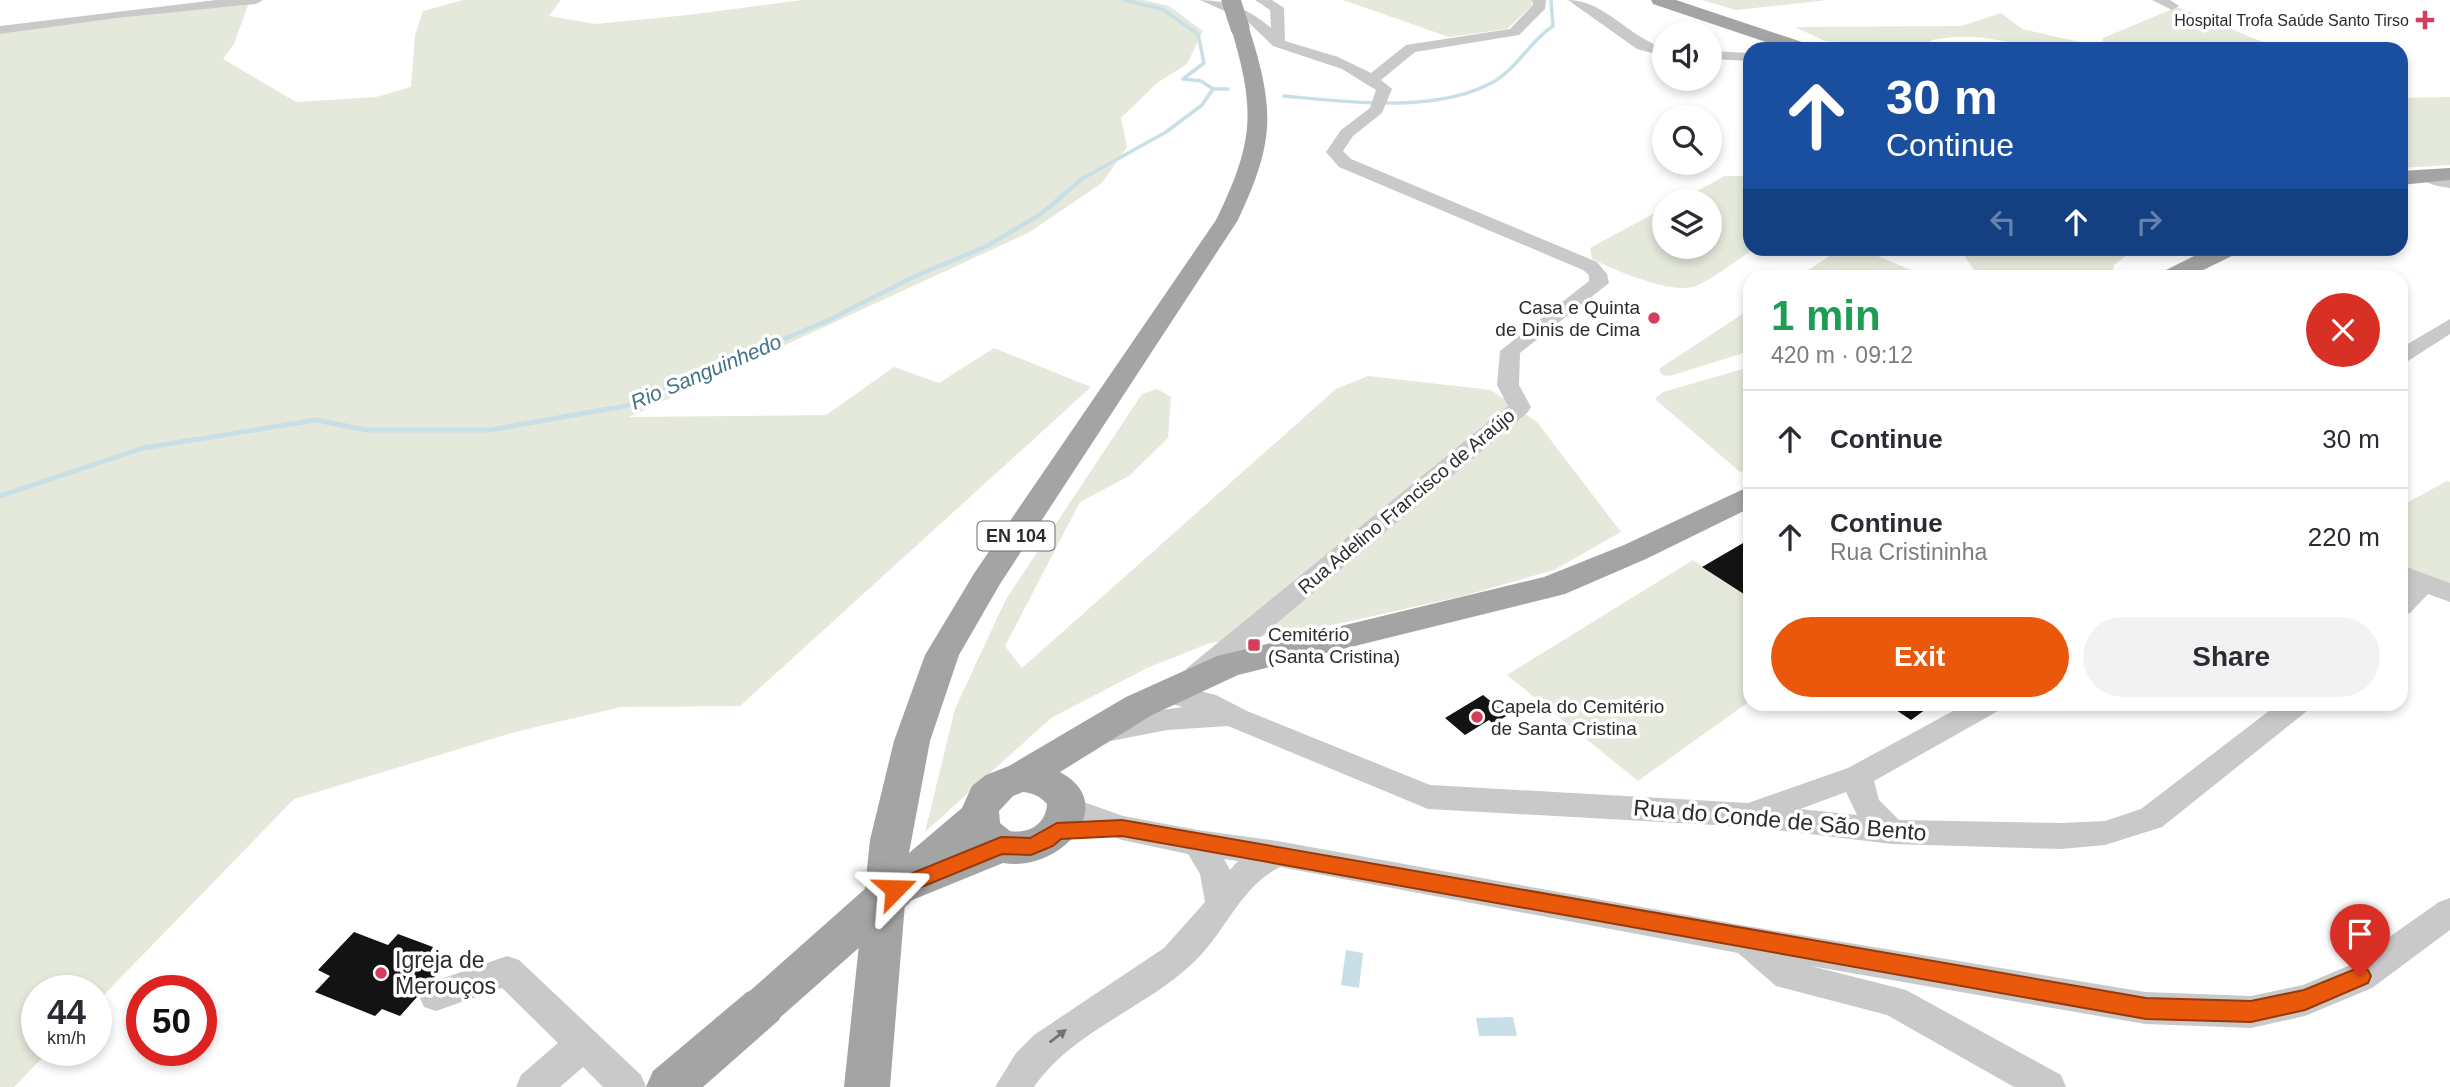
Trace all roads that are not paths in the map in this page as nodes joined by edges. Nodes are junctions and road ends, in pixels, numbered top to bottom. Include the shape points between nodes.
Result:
1 (257, 0) edge
2 (1208, 0) edge
3 (1262, 0) edge
4 (1539, 0) edge
5 (1575, 0) edge
6 (1659, 0) edge
7 (1236, 14) edge
8 (0, 30) edge
9 (1784, 42) edge
10 (1278, 43) junction
11 (1652, 49) edge
12 (1722, 56) edge
13 (1743, 57) edge
14 (1373, 79) junction
15 (2450, 174) edge
16 (2426, 175) junction
17 (2408, 177) edge
18 (2450, 183) edge
19 (2202, 256) edge
20 (2214, 256) edge
21 (2184, 270) edge
22 (2186, 270) edge
23 (2450, 325) edge
24 (2408, 352) edge
25 (1743, 499) edge
26 (2412, 578) edge
27 (2450, 593) edge
28 (1229, 665) junction
29 (1177, 688) junction
30 (1975, 711) edge
31 (2288, 711) edge
32 (1193, 716) junction
33 (1237, 718) junction
34 (1083, 741) junction
35 (1858, 776) junction
36 (1051, 801) junction
37 (1750, 815) junction
38 (989, 832) junction
39 (1892, 832) junction
40 (1198, 844) junction
41 (1278, 854) junction
42 (1221, 902) junction
43 (2450, 912) edge
44 (1747, 940) junction
45 (436, 996) dead end
46 (583, 1044) junction
47 (534, 1087) edge
48 (628, 1087) edge
49 (669, 1087) edge
50 (867, 1087) edge
51 (1013, 1087) edge
52 (2049, 1087) edge

1 - 8 street
2 - 10 street via 1252,18
3 - 10 street via 1277,8
4 - 14 street via 1540,6 1514,32 1411,48
5 - 11 street
6 - 9 main road
7 - 50 main road, EN 104 via 1261,106 1256,152 1244,187 1227,220 986,580 942,655 912,741 890,840
10 - 14 street via 1323,56
12 - 13 street
14 - 29 street, Rua Adelino Francisco de Araújo via 1384,89 1377,110 1347,133 1334,152 1345,163 1590,266 1599,283 1510,351 1508,385 1520,407
15 - 16 main road
16 - 17 main road
16 - 18 street
19 - 21 main road
20 - 22 main road
23 - 24 street
25 - 28 main road via 1553,586
26 - 27 street
28 - 29 main road
28 - 33 street via 1218,686
29 - 32 street
29 - 33 street, Rua do Conde de São Bento
29 - 34 main road
30 - 35 street
31 - 39 street, Rua do Conde de São Bento via 2151,818 2105,833
32 - 33 street
32 - 34 street via 1153,719
33 - 37 street, Rua do Conde de São Bento via 1429,797
34 - 36 main road
35 - 37 street
35 - 39 street via 1860,796 1869,813
36 - 38 main road via 1046,841 1031,846
36 - 38 main road via 1008,780 987,794 980,805
36 - 40 street via 1122,828
37 - 39 street, Rua do Conde de São Bento
38 - 49 main road, bridge via 895,889
40 - 41 street
40 - 42 street via 1215,872
41 - 42 street via 1250,870
41 - 44 street
51 -> 42 street via 1043,1048 1177,957
43 - 44 street via 2360,976 2305,1000 2251,1012 2146,1008
44 - 52 street via 1788,975 1894,1001
45 - 46 street via 507,971
46 - 47 street
46 - 48 street

